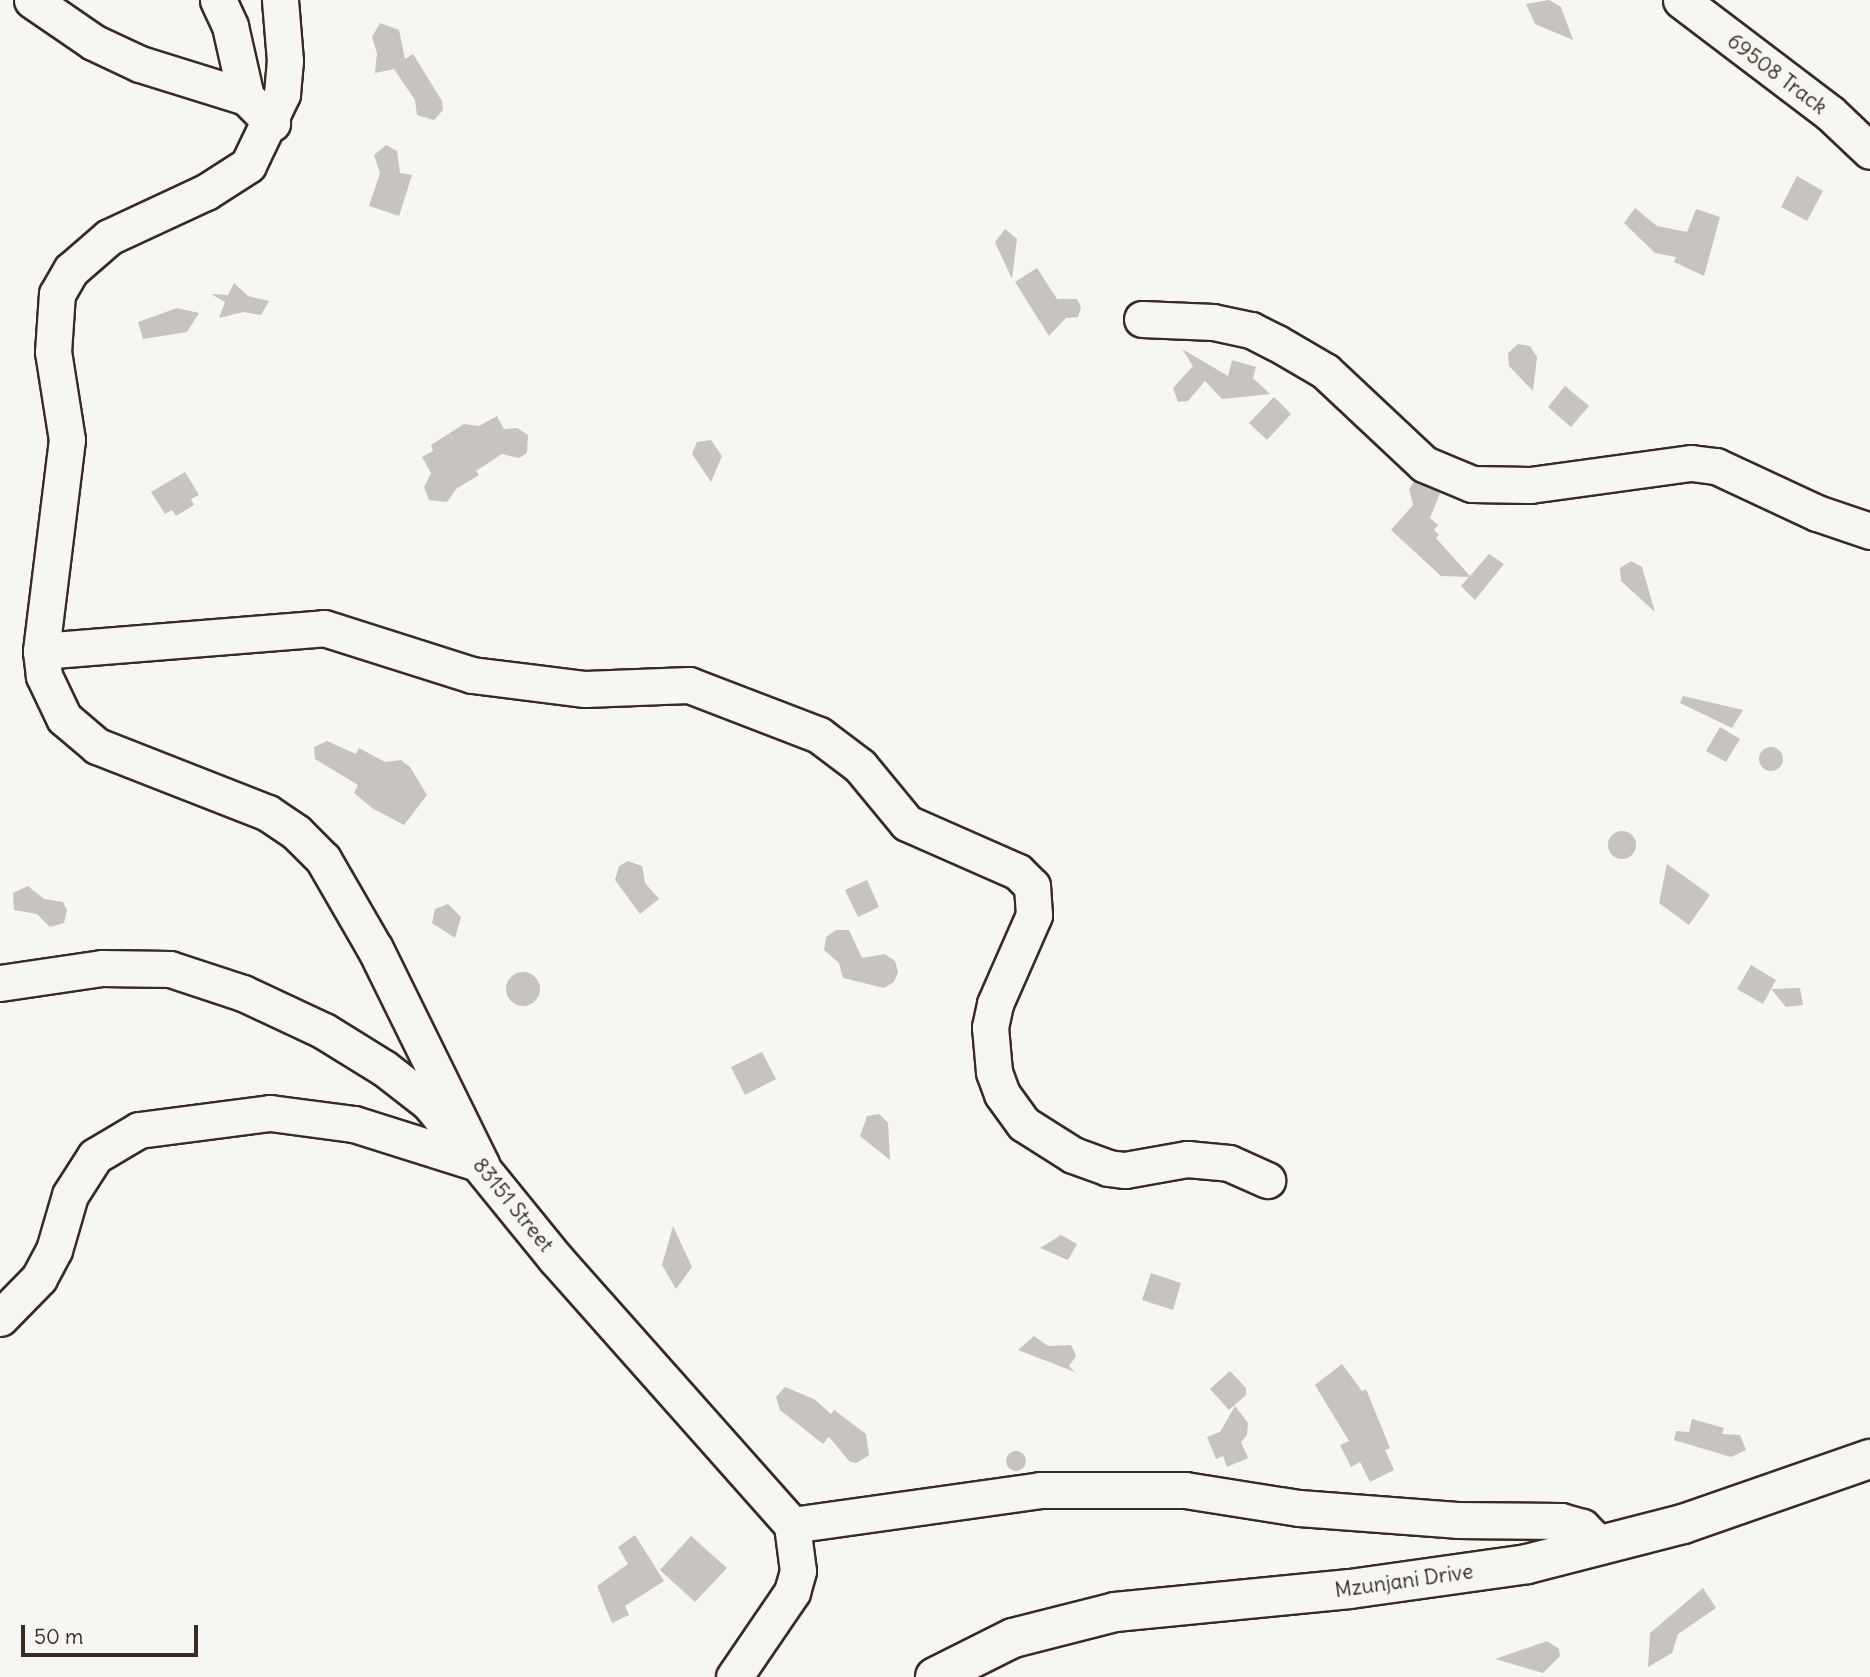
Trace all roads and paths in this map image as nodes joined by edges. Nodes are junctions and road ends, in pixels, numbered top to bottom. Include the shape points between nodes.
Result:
1 (32, 0) edge
2 (218, 0) edge
3 (280, 0) edge
4 (1681, 0) edge
5 (246, 97) junction
6 (272, 123) junction
7 (1870, 151) edge
8 (1142, 320) dead end
9 (1870, 531) edge
10 (41, 651) junction
11 (0, 983) edge
12 (481, 1164) junction
13 (1266, 1180) dead end
14 (0, 1318) edge
15 (1870, 1459) edge
16 (792, 1525) junction
17 (1600, 1545) junction
18 (734, 1677) edge
19 (935, 1677) edge

1 - 5 street via 93,42 141,64
2 - 5 street via 230,26
3 - 6 street via 285,61 282,94
4 - 7 street, 69508 Track via 1830,113
5 - 6 street
6 - 10 street via 248,165 206,192 109,237 71,270 57,293 53,352 67,440
8 - 9 street via 1213,322 1251,330 1325,372 1424,464 1472,484 1530,485 1692,463 1716,466 1817,513
10 - 12 street via 47,690 78,733 120,756 268,813 323,859 375,949
10 - 13 street via 324,628 472,675 585,689 689,685 819,735 860,766 906,823 1018,872 1032,886 1034,915 995,1004 990,1027 994,1072 1002,1094 1024,1124 1073,1155 1108,1168 1125,1170 1187,1159 1229,1163
11 - 12 street, 83151 Street via 102,968 170,970 243,993 324,1031 384,1068 429,1104
12 - 14 street via 354,1124 270,1113 139,1130 95,1156 70,1195 54,1250 39,1278
12 - 16 street, 83151 Street via 555,1258
15 - 17 main road, Mzunjani Drive via 1683,1524
16 - 17 street via 1040,1490 1185,1490 1299,1508 1457,1520 1561,1521 1582,1527
16 - 18 street via 798,1571 792,1592
17 - 19 main road, Mzunjani Drive via 1527,1564 1350,1589 1115,1612 1013,1638

